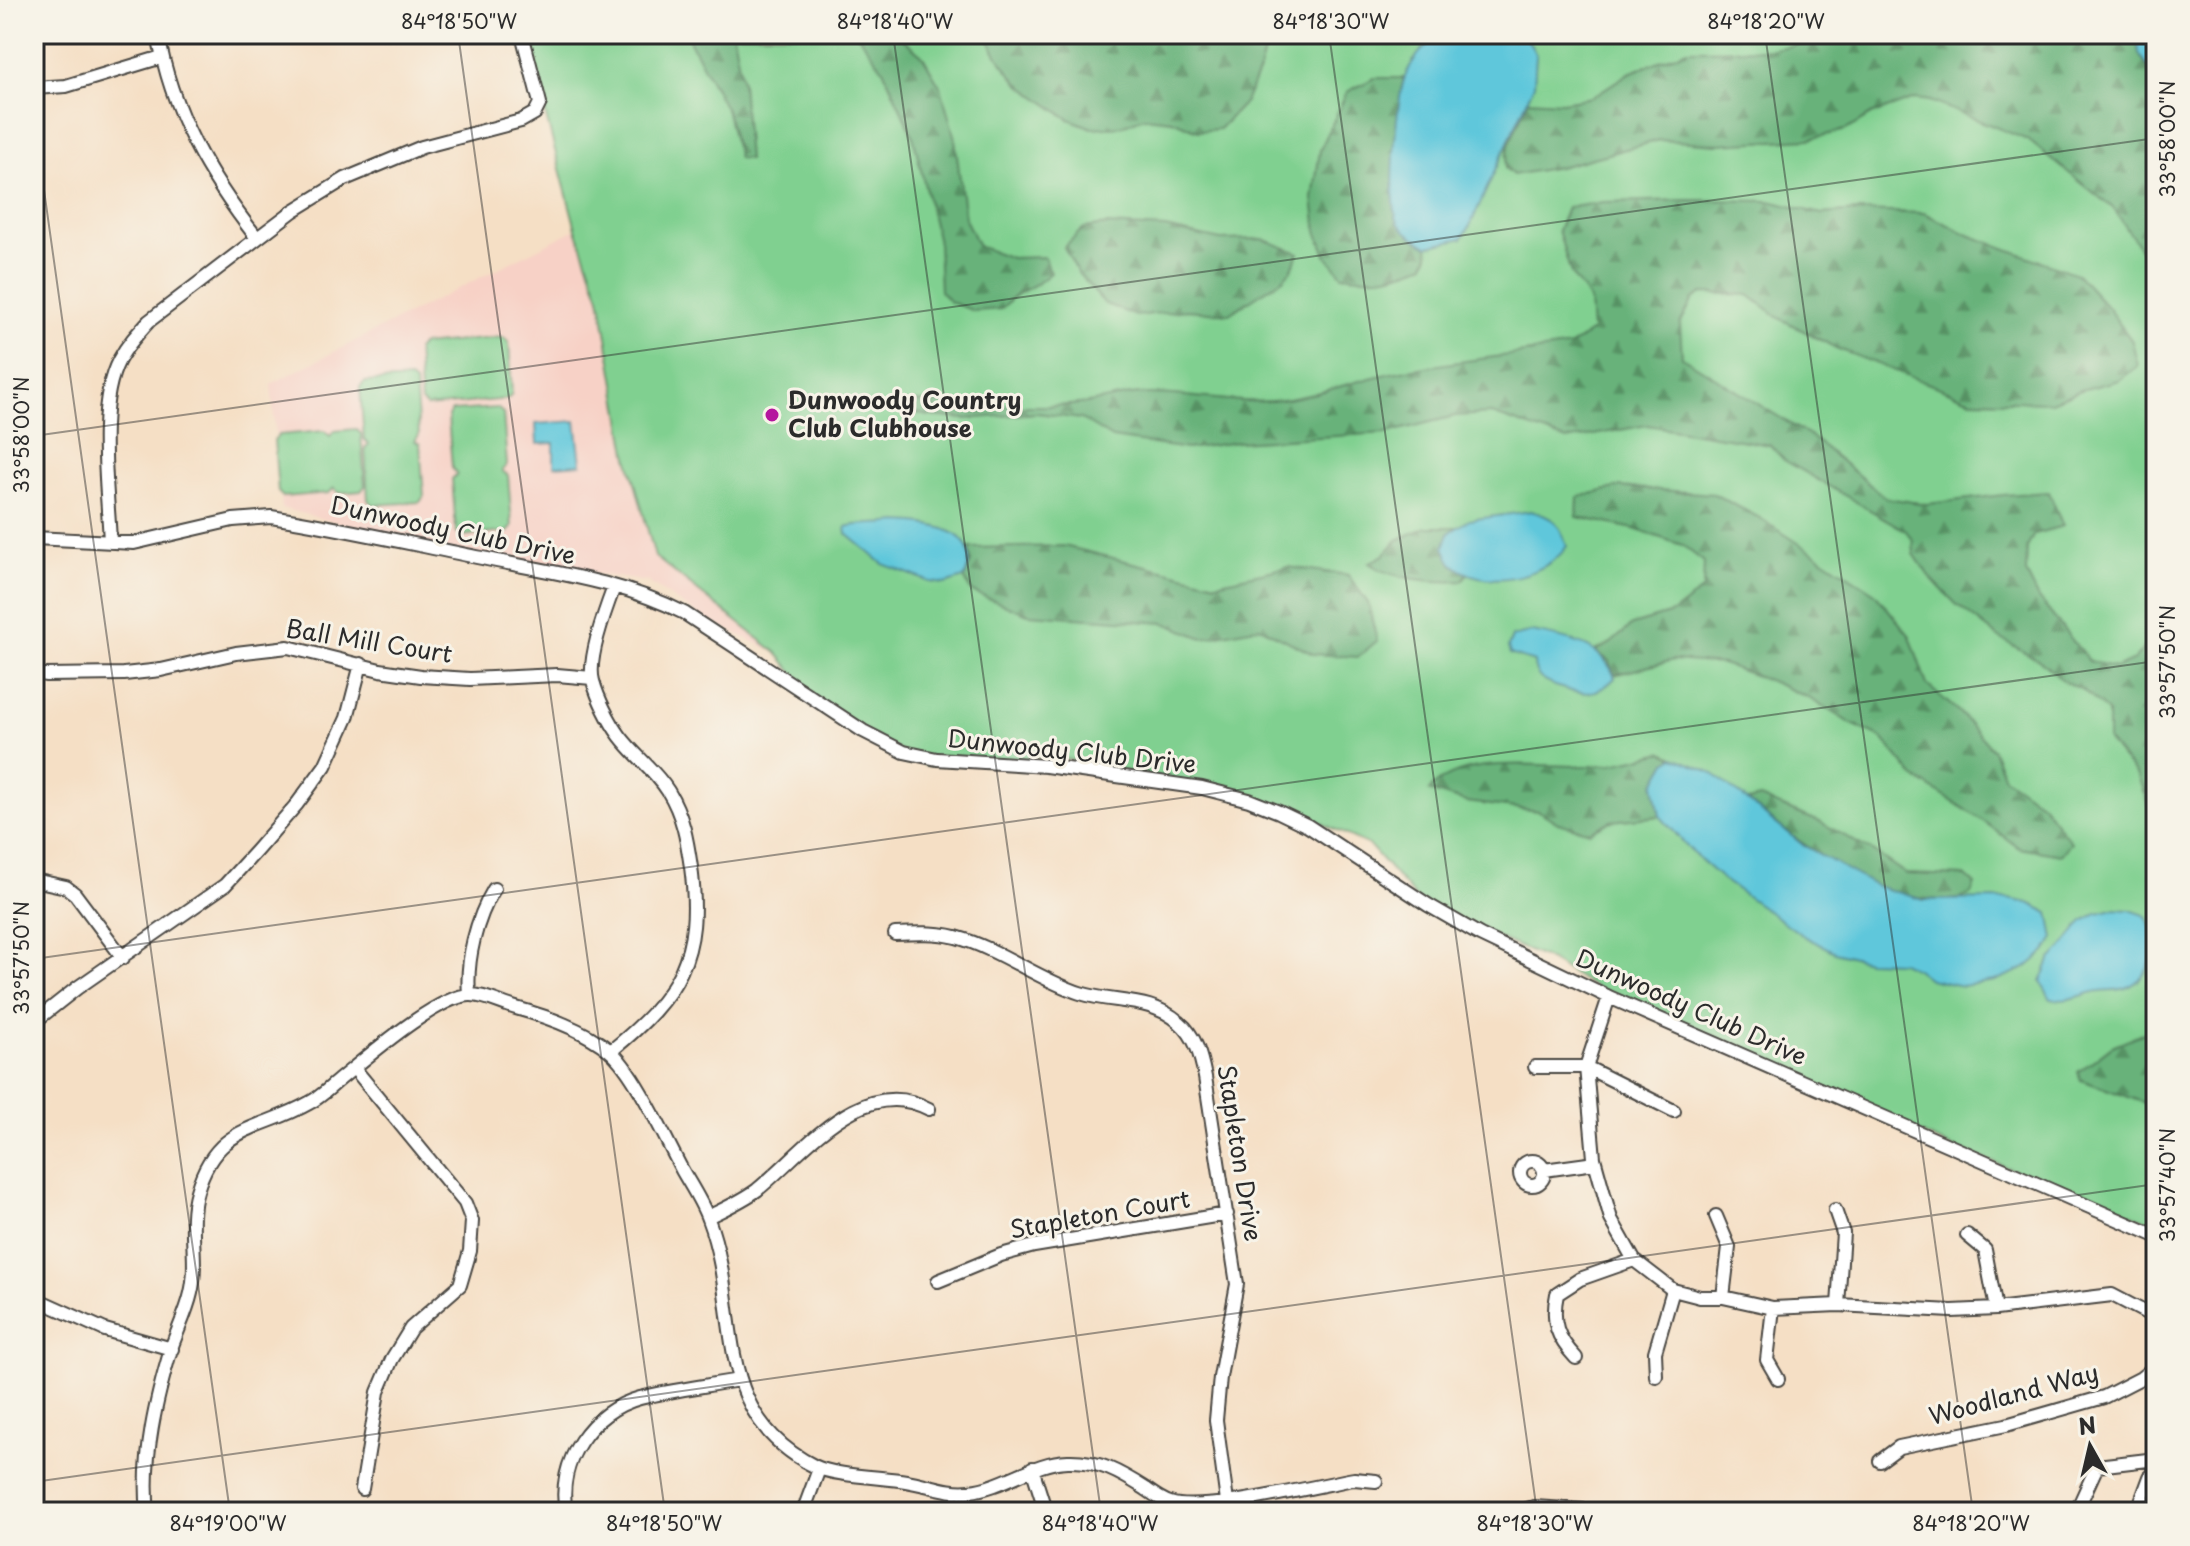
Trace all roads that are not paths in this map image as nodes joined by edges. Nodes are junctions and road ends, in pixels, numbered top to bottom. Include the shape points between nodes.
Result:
1 (158, 34) edge
2 (522, 34) edge
3 (162, 57) junction
4 (34, 88) edge
5 (257, 238) junction
6 (34, 538) edge
7 (110, 542) junction
8 (614, 587) junction
9 (361, 664) junction
10 (45, 675) dead end
11 (592, 678) junction
12 (34, 880) edge
13 (494, 889) dead end
14 (895, 934) dead end
15 (123, 958) junction
16 (469, 994) junction
17 (1609, 997) junction
18 (34, 1022) edge
19 (611, 1051) junction
20 (1535, 1067) dead end
21 (1586, 1067) junction
22 (354, 1068) junction
23 (929, 1109) dead end
24 (1674, 1111) dead end
25 (1595, 1163) junction
26 (1544, 1170) dead end
27 (1835, 1210) dead end
28 (1227, 1214) junction
29 (1716, 1216) dead end
30 (708, 1217) junction
31 (1967, 1235) dead end
32 (2156, 1236) edge
33 (1634, 1260) junction
34 (938, 1281) dead end
35 (1673, 1290) junction
36 (1723, 1297) junction
37 (34, 1298) edge
38 (1838, 1305) junction
39 (1773, 1308) junction
40 (1996, 1309) junction
41 (2156, 1318) edge
42 (172, 1349) junction
43 (1576, 1358) dead end
44 (2156, 1366) edge
45 (1656, 1376) dead end
46 (1778, 1379) dead end
47 (738, 1380) junction
48 (2156, 1459) edge
49 (1880, 1461) dead end
50 (1032, 1468) junction
51 (819, 1469) junction
52 (2156, 1472) edge
53 (1376, 1481) dead end
54 (362, 1489) dead end
55 (1227, 1502) junction
56 (148, 1512) edge
57 (566, 1512) edge
58 (803, 1512) edge
59 (1046, 1512) edge
60 (1517, 1512) edge
61 (1615, 1512) edge
62 (2076, 1512) edge
63 (2137, 1512) edge

1 - 3 street
2 - 5 street via 538,91 539,108 531,117 374,165 316,196
3 - 4 street via 66,86
3 - 5 street via 199,155
5 - 7 street via 149,321 118,361 105,411
6 - 7 street, Dunwoody Club Drive
7 - 8 street, Dunwoody Club Drive via 145,542 233,520 271,517
8 - 11 street via 598,635
8 - 17 street, Dunwoody Club Drive via 684,613 863,731 904,752 1202,788 1279,812 1480,935
9 - 10 street, Ball Mill Court via 288,647 161,670
9 - 11 street, Ball Mill Court via 437,678
9 - 15 street via 337,742 297,804 225,885
11 - 19 street via 620,736 670,794 685,829 695,919 689,951 664,1003
12 - 15 street via 75,894
13 - 16 street via 478,924
14 - 28 street, Stapleton Drive via 956,937 1055,984 1151,1005 1178,1021 1201,1056
15 - 18 street
16 - 19 street via 547,1017
16 - 22 street via 405,1027
17 - 21 street
17 - 32 street, Dunwoody Club Drive
19 - 30 street via 641,1092
20 - 21 street
21 - 24 street
21 - 25 street
22 - 42 street via 310,1103 239,1132 205,1169 192,1221 192,1291
22 - 54 street via 465,1203 472,1221 460,1285 411,1328 378,1392
23 - 30 street via 906,1099 859,1106 753,1193
25 - 26 street
25 - 33 street via 1611,1219
27 - 38 street via 1843,1233
28 - 34 street, Stapleton Court via 1034,1246
28 - 55 street, Stapleton Drive via 1237,1284 1216,1420
29 - 36 street via 1729,1247
30 - 47 street
31 - 40 street via 1985,1250
33 - 35 street
33 - 43 street via 1580,1279 1557,1294 1560,1341
35 - 36 street
35 - 45 street via 1655,1352
36 - 39 street
37 - 42 street via 105,1330
38 - 39 street
38 - 40 street
39 - 46 street via 1767,1360
40 - 41 street via 2112,1295
42 - 56 street via 153,1423
44 - 49 street, Woodland Way via 2104,1397 1899,1447
47 - 51 street via 771,1435
47 - 57 street via 639,1398 602,1418 568,1462
48 - 62 street via 2097,1466
50 - 51 street via 970,1491
50 - 55 street via 1087,1462 1110,1467 1174,1505
50 - 59 street
51 - 58 street
52 - 63 street
53 - 55 street via 1354,1479
60 - 61 street via 1534,1507

